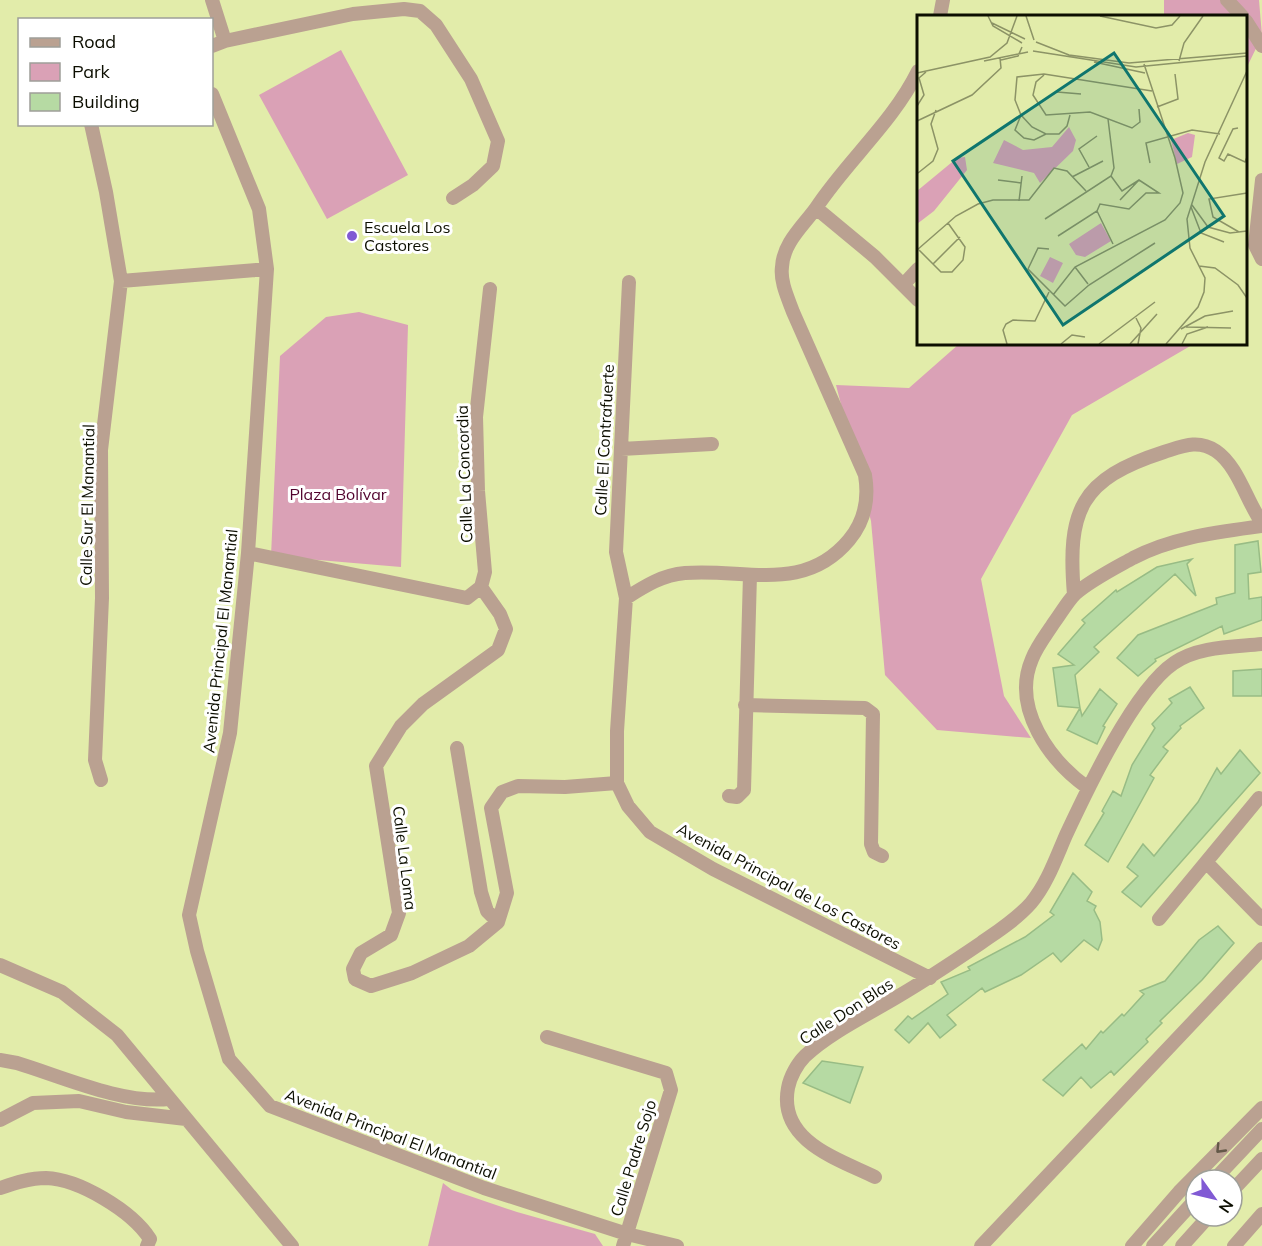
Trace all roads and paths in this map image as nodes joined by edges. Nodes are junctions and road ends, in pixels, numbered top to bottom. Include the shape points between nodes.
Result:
1 (212, 0) edge
2 (943, 0) edge
3 (1227, 0) edge
4 (940, 15) edge
5 (1241, 15) edge
6 (1247, 24) edge
7 (225, 41) junction
8 (213, 46) edge
9 (1262, 46) edge
10 (917, 73) edge
11 (213, 96) edge
12 (91, 126) edge
13 (1262, 180) edge
14 (453, 198) dead end
15 (816, 208) junction
16 (1262, 259) edge
17 (267, 269) junction
18 (917, 270) edge
19 (121, 281) junction
20 (629, 282) dead end
21 (904, 284) junction
22 (490, 289) dead end
23 (917, 299) edge
24 (712, 444) dead end
25 (621, 449) junction
26 (1262, 525) edge
27 (248, 553) junction
28 (750, 575) junction
29 (481, 587) junction
30 (1074, 595) junction
31 (626, 598) junction
32 (1262, 644) edge
33 (745, 705) junction
34 (458, 747) dead end
35 (101, 780) dead end
36 (617, 783) junction
37 (1088, 788) junction
38 (729, 796) dead end
39 (1259, 798) dead end
40 (882, 856) dead end
41 (1206, 862) junction
42 (1159, 919) dead end
43 (1262, 919) edge
44 (498, 922) junction
45 (1262, 949) edge
46 (0, 965) edge
47 (930, 978) junction
48 (547, 1037) dead end
49 (0, 1060) edge
50 (169, 1099) junction
51 (1262, 1108) edge
52 (186, 1119) junction
53 (0, 1120) edge
54 (1262, 1129) edge
55 (1262, 1159) edge
56 (1225, 1168) edge
57 (875, 1178) dead end
58 (1244, 1178) edge
59 (0, 1188) edge
60 (1184, 1212) edge
61 (1262, 1214) edge
62 (1198, 1228) edge
63 (625, 1240) edge
64 (147, 1246) edge
65 (292, 1246) edge
66 (677, 1246) edge
67 (981, 1246) edge
68 (1132, 1246) edge
69 (1153, 1246) edge
70 (1182, 1246) edge
71 (1234, 1246) edge

1 - 7 street
2 - 4 street
3 - 5 street
6 - 9 street
7 - 8 street
7 - 14 street via 353,14 420,10 436,25 471,79 498,141 493,166
10 - 15 street via 889,116 829,186
11 - 17 street, Avenida Principal El Manantial via 259,209
12 - 19 street, Calle Sur El Manantial
13 - 16 street via 1255,245
15 - 21 street
15 - 28 street via 790,242 782,266 783,285 865,475 868,494 858,529 838,553 806,572
17 - 19 street
17 - 27 street, Avenida Principal El Manantial
18 - 21 street
19 - 35 street, Calle Sur El Manantial via 101,450 102,598 95,760
20 - 25 street, Calle El Contrafuerte
21 - 23 street
22 - 29 street, Calle La Concordia via 476,417 485,572
24 - 25 street
25 - 31 street, Calle El Contrafuerte via 616,552
26 - 30 street via 1161,546 1133,558
26 - 30 street via 1228,462 1205,445 1192,443 1129,463 1092,490 1082,507 1071,551
27 - 29 street via 467,598
27 - 63 street, Avenida Principal El Manantial via 230,734 189,915 229,1059 270,1106
28 - 31 street via 668,576 650,582
28 - 33 street
29 - 44 street, Calle La Loma via 506,629 498,650 423,704 401,726 376,766 399,913 391,935 361,953 353,969 355,980 372,986 412,973 469,946
30 - 37 street via 1031,661 1027,682 1031,712 1049,753
31 - 36 street, Avenida Principal de Los Castores
32 - 37 street via 1197,652 1174,662 1135,707
33 - 38 street via 744,790 737,797
33 - 40 street via 865,708 873,714 871,844 874,852
34 - 44 street via 481,892 487,911
36 - 44 street via 518,786 502,792 491,808 507,893
36 - 47 street, Avenida Principal de Los Castores via 628,806 650,832 713,869
37 - 47 street via 1048,876 1030,904 1006,926
39 - 41 street
41 - 42 street
41 - 43 street
45 - 67 street
46 - 50 street via 62,992 117,1035
47 - 57 street, Calle Don Blas via 805,1057 788,1088 791,1120 800,1135 812,1146
48 - 63 street, Calle Padre Sojo via 666,1073 671,1090
49 - 50 street via 127,1096 152,1101
50 - 52 street
51 -> 68 street
52 - 53 street via 126,1112 79,1101 33,1103
52 - 65 street
54 - 56 street
55 - 58 street
59 - 64 street via 46,1178 84,1189 142,1226 150,1239
60 - 69 street
61 - 71 street
62 - 70 street
63 - 66 street, Avenida Principal El Manantial

